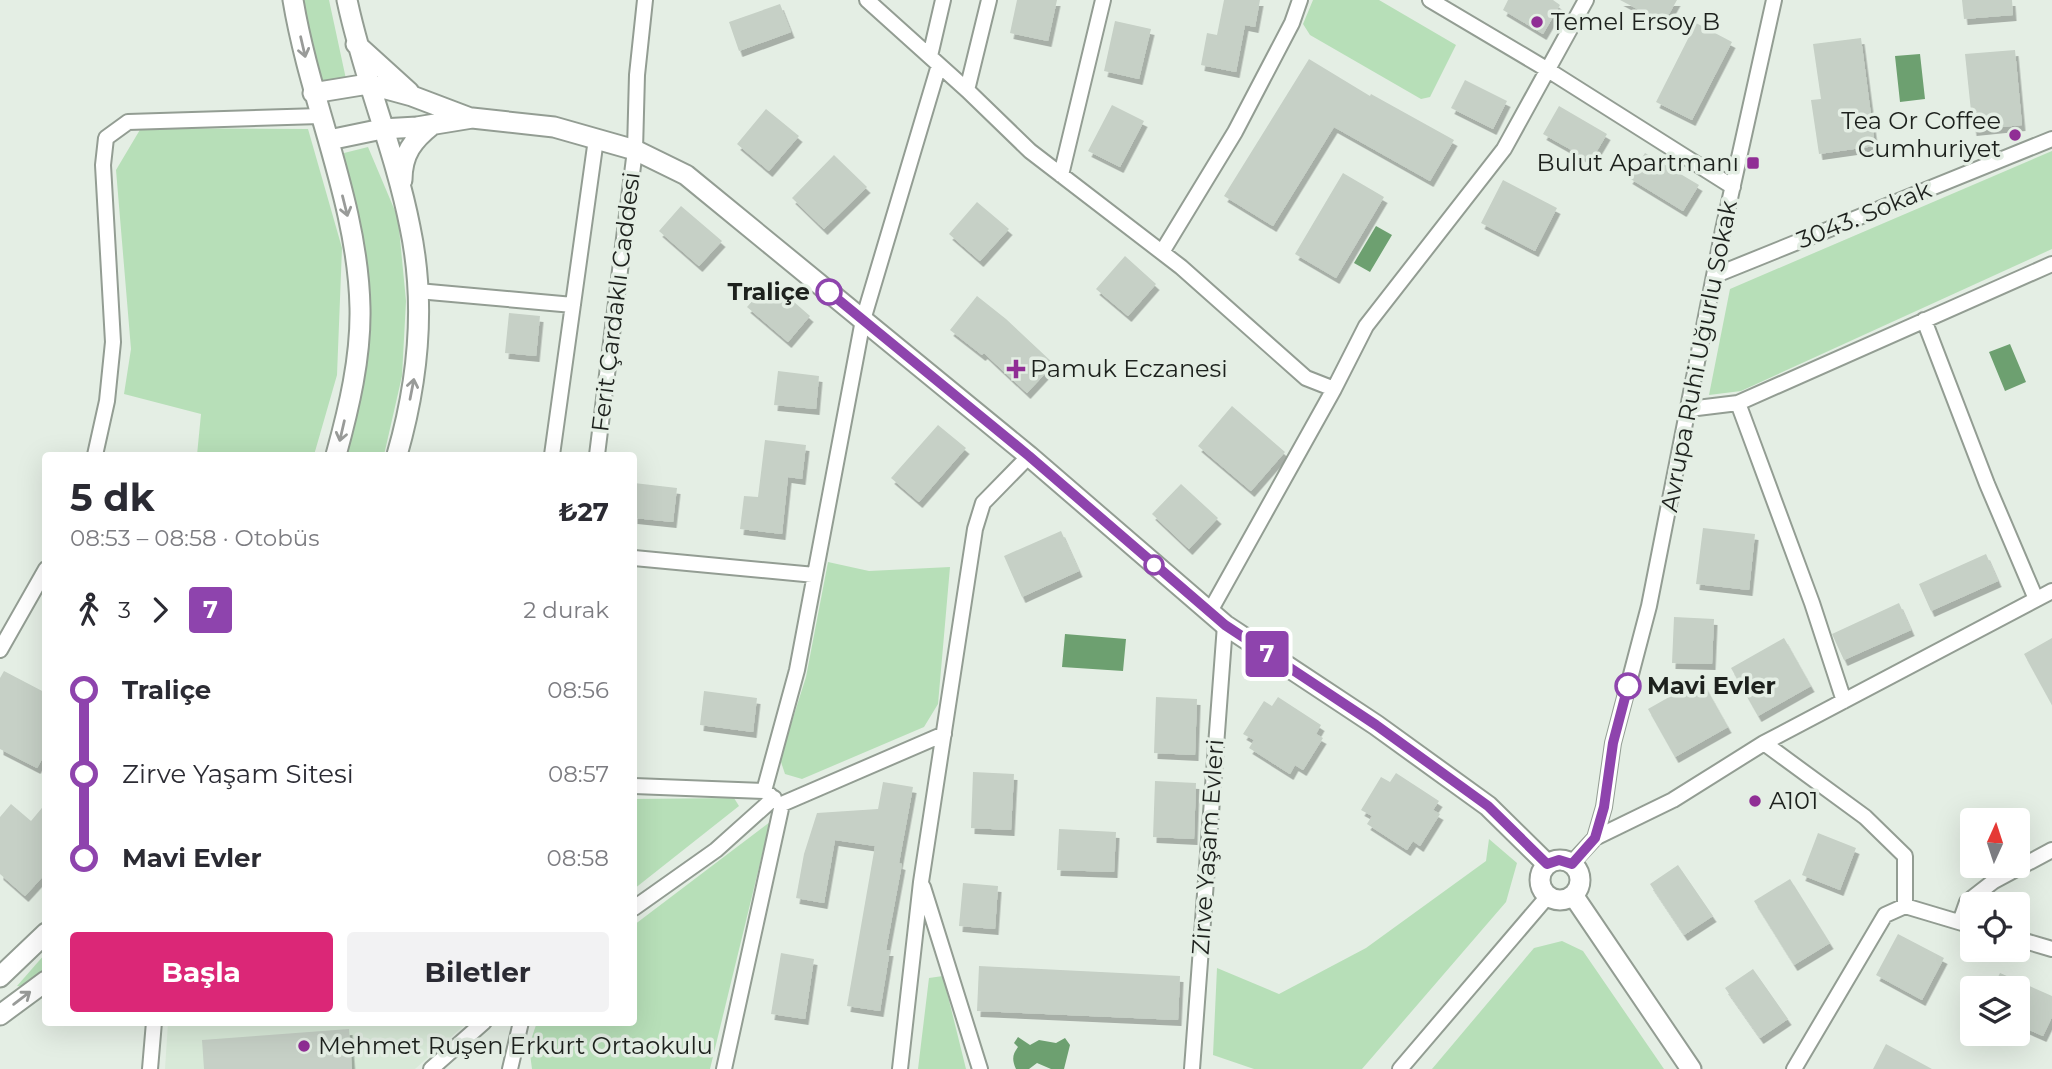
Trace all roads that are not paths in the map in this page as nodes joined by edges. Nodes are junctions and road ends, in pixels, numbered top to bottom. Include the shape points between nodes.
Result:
1 (293, 0) edge
2 (347, 0) edge
3 (645, 0) edge
4 (867, 0) edge
5 (943, 0) edge
6 (989, 0) edge
7 (1103, 0) edge
8 (1300, 0) edge
9 (1430, 0) edge
10 (1586, 0) edge
11 (1774, 0) edge
12 (356, 44) junction
13 (934, 61) junction
14 (1548, 70) junction
15 (368, 84) junction
16 (967, 90) junction
17 (313, 93) junction
18 (412, 96) junction
19 (320, 116) junction
20 (472, 118) junction
21 (432, 125) junction
22 (382, 129) junction
23 (596, 139) junction
24 (2052, 139) edge
25 (329, 140) junction
26 (635, 150) junction
27 (1061, 175) junction
28 (1732, 187) junction
29 (403, 195) junction
30 (1162, 252) junction
31 (2052, 264) edge
32 (1716, 275) junction
33 (418, 291) junction
34 (573, 305) junction
35 (863, 320) junction
36 (1924, 320) junction
37 (1334, 389) junction
38 (1738, 403) junction
39 (1689, 409) junction
40 (96, 452) edge
41 (337, 452) edge
42 (398, 452) edge
43 (552, 452) edge
44 (597, 452) edge
45 (1029, 456) junction
46 (637, 558) edge
47 (815, 575) junction
48 (42, 576) edge
49 (2052, 591) edge
50 (2036, 599) junction
51 (1209, 613) junction
52 (1225, 625) junction
53 (0, 650) edge
54 (1844, 701) junction
55 (944, 734) junction
56 (1764, 743) junction
57 (637, 786) edge
58 (773, 797) junction
59 (1595, 838) junction
60 (2052, 850) edge
61 (1547, 864) junction
62 (1572, 864) junction
63 (921, 881) junction
64 (1980, 892) edge
65 (1548, 895) junction
66 (1573, 895) junction
67 (637, 906) edge
68 (1905, 906) junction
69 (1960, 922) edge
70 (42, 936) edge
71 (2030, 943) edge
72 (2052, 949) edge
73 (2, 970) edge
74 (42, 983) edge
75 (0, 1015) edge
76 (154, 1026) edge
77 (479, 1026) edge
78 (520, 1026) edge
79 (150, 1069) edge
80 (431, 1069) edge
81 (510, 1069) edge
82 (724, 1069) edge
83 (900, 1069) edge
84 (980, 1069) edge
85 (1192, 1069) edge
86 (1400, 1069) edge
87 (1692, 1069) edge
88 (1794, 1069) edge

1 -> 17 main road
2 - 12 main road
3 - 26 street, Ferit Çardaklı Caddesi via 636,75
4 - 13 street
5 - 13 street
6 - 16 street
7 - 27 street
8 - 30 street via 1235,132
9 - 14 street, Avrupa Ruhi Uğurlu Sokak
10 - 14 street
11 - 28 street
12 - 15 main road
12 - 18 main road
13 - 16 street
13 - 35 street
14 - 28 street, Avrupa Ruhi Uğurlu Sokak
14 - 37 street via 1504,149 1366,326
15 - 17 main road
15 - 18 main road
15 - 22 main road
16 - 27 street
17 - 19 main road
18 - 20 main road
19 - 25 main road
19 - 40 street via 128,122 106,138 103,165 113,342
20 - 21 main road
20 - 23 main road via 554,127
21 - 22 main road
21 - 29 main road via 406,152
22 - 25 main road
22 - 29 main road
23 - 26 main road
23 - 34 street
24 - 32 street, 3043. Sokak
25 -> 41 main road via 350,225 360,307 352,386
26 - 35 main road via 686,175
26 - 44 street, Ferit Çardaklı Caddesi
27 - 30 street
28 - 32 street, Avrupa Ruhi Uğurlu Sokak
29 - 33 main road
30 - 37 street via 1306,378
31 - 36 street
32 - 39 street, Avrupa Ruhi Uğurlu Sokak
33 - 34 street
42 -> 33 main road via 415,376
34 - 43 street
35 - 45 main road
35 - 47 street
36 - 38 street
36 - 50 street
37 - 51 street
38 - 39 street
38 - 54 street
39 - 59 street, Avrupa Ruhi Uğurlu Sokak
45 - 51 main road
45 - 55 street via 983,503 975,529
46 - 47 street
47 - 58 street
48 - 53 street
49 - 50 street
50 - 54 street
51 - 52 main road
52 - 61 main road via 1488,806
52 - 85 street, Zirve Yaşam Evleri
54 - 56 street
55 - 58 street
55 - 63 street
56 - 59 street via 1673,800
56 - 68 street via 1865,817 1906,856
57 - 58 street
58 - 67 street via 716,850
58 - 82 street
59 - 62 street, Avrupa Ruhi Uğurlu Sokak
60 - 64 street
61 - 62 main road via 1559,860
61 - 65 main road via 1540,880
62 - 66 main road via 1579,882
63 - 83 street
63 - 84 street
65 - 66 main road via 1560,900
65 - 86 street
66 - 87 main road
68 - 69 street
68 - 88 street via 1885,915
70 - 73 main road
71 - 72 street
75 -> 74 main road
76 - 79 street
77 - 80 street
78 - 81 street

